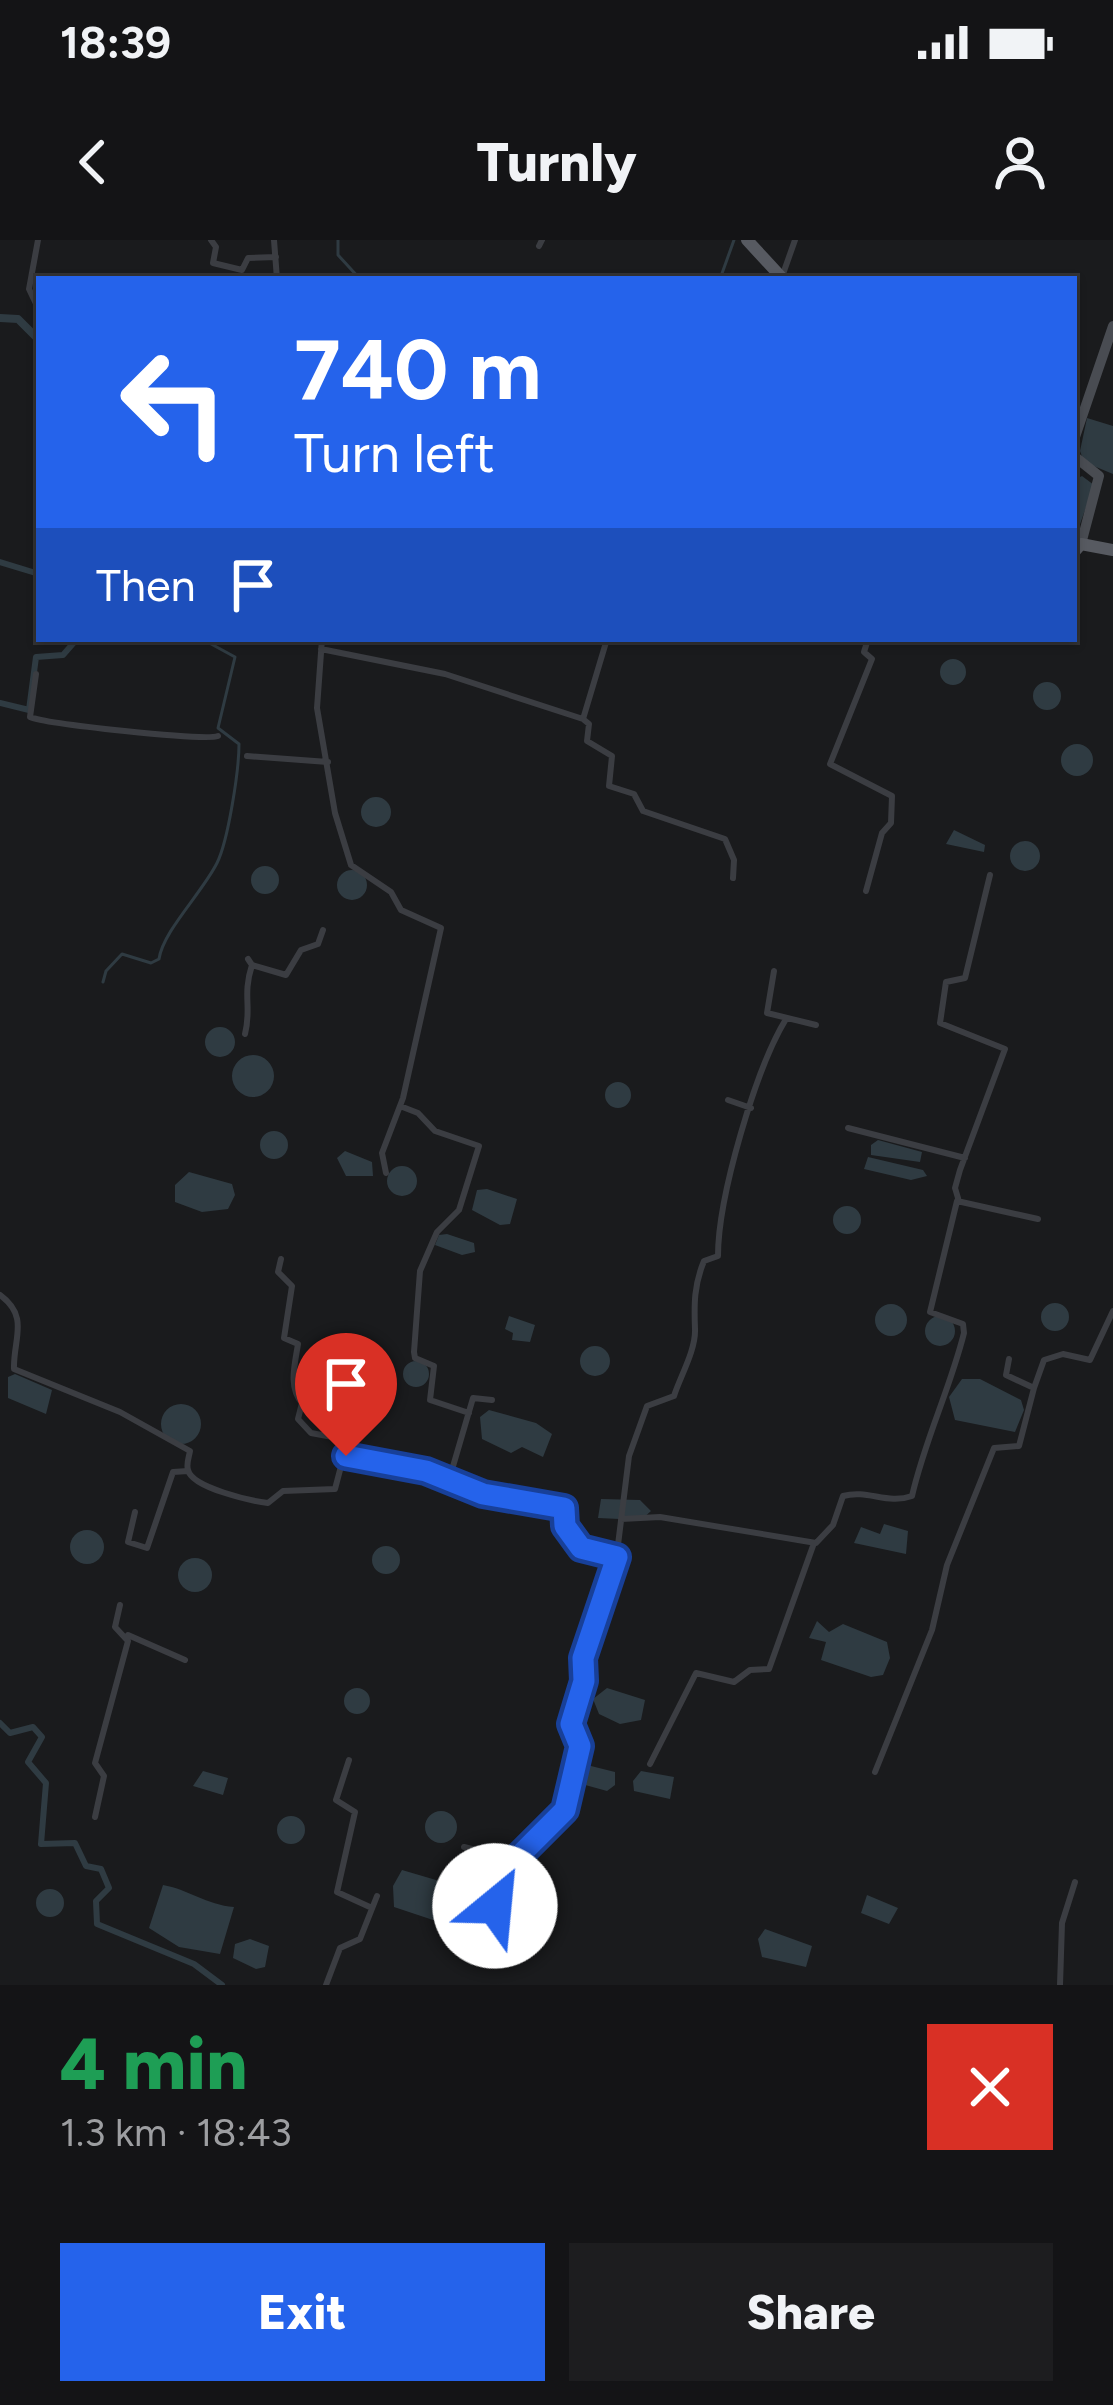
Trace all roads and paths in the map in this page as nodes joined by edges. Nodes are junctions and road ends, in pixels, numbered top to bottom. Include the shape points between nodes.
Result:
1 (38, 240) edge
2 (211, 240) edge
3 (274, 240) edge
4 (747, 240) edge
5 (795, 240) edge
6 (276, 257) junction
7 (278, 276) edge
8 (780, 276) edge
9 (783, 276) edge
10 (36, 305) edge
11 (1113, 326) edge
12 (1077, 431) edge
13 (1077, 458) edge
14 (1077, 548) edge
15 (1113, 550) edge
16 (606, 642) edge
17 (867, 642) edge
18 (321, 644) edge
19 (36, 674) dead end
20 (583, 718) junction
21 (218, 736) dead end
22 (247, 756) dead end
23 (328, 762) junction
24 (990, 875) dead end
25 (733, 878) dead end
26 (866, 891) dead end
27 (322, 930) dead end
28 (774, 971) dead end
29 (786, 1019) junction
30 (816, 1025) dead end
31 (245, 1034) dead end
32 (728, 1100) dead end
33 (400, 1106) junction
34 (751, 1108) junction
35 (848, 1128) dead end
36 (964, 1158) junction
37 (386, 1173) dead end
38 (959, 1199) junction
39 (1038, 1219) dead end
40 (281, 1259) dead end
41 (0, 1295) edge
42 (1113, 1311) edge
43 (1009, 1359) dead end
44 (1034, 1388) junction
45 (492, 1400) dead end
46 (358, 1402) dead end
47 (470, 1413) junction
48 (350, 1440) junction
49 (346, 1456) junction
50 (188, 1471) junction
51 (448, 1481) junction
52 (135, 1511) dead end
53 (621, 1519) junction
54 (814, 1543) junction
55 (617, 1557) junction
56 (120, 1605) dead end
57 (128, 1635) junction
58 (185, 1660) dead end
59 (349, 1760) dead end
60 (650, 1764) dead end
61 (875, 1772) dead end
62 (95, 1817) dead end
63 (464, 1846) dead end
64 (515, 1860) junction
65 (1075, 1882) dead end
66 (376, 1895) dead end
67 (372, 1908) junction
68 (485, 1918) dead end
69 (326, 1985) edge
70 (1060, 1985) edge

1 - 10 street via 29,293
2 - 6 street via 213,263 223,266 242,270 248,258
3 - 6 street
4 - 8 main road
5 - 9 street
6 - 7 street
11 - 12 street
13 - 14 street via 1099,476
14 - 15 main road
16 - 20 street
17 - 26 street via 872,659 830,764 892,796 891,823
18 - 20 street
18 - 23 street via 317,708
19 - 21 street via 30,717 40,721 198,741
20 - 25 street via 587,741 612,756 609,786 634,794 644,811 724,839
22 - 23 street
23 - 33 street via 352,865 391,892 401,910 441,928
24 - 36 street via 964,978 946,982 940,1012 943,1026 1005,1049
27 - 31 street via 286,975 250,962
28 - 29 street via 766,1010
29 - 30 street
29 - 34 street
32 - 34 street
33 - 37 street via 382,1153
33 - 47 street via 435,1131 479,1146 459,1210 437,1232 420,1271 414,1352 434,1366 430,1400
34 - 53 street via 718,1225 718,1256 703,1262 695,1290 689,1352 674,1396 645,1410
35 - 36 street
36 - 38 street
38 - 39 street
38 - 54 street via 930,1312 963,1324 964,1333 912,1496 843,1496 827,1536
40 - 48 street via 278,1272 292,1286 284,1338 298,1344 298,1419 311,1433
41 - 50 street via 20,1322 14,1369 186,1448
42 - 44 street via 1090,1360 1053,1355
43 - 44 street via 1006,1375
44 - 61 street via 1019,1446 994,1448
45 - 47 street via 473,1398
46 - 48 street
47 - 51 street
48 - 49 street
49 - 50 street via 335,1489 283,1492 268,1503 217,1490
49 - 51 street
50 - 52 street via 173,1472 147,1548 128,1542
51 - 55 street via 564,1508 565,1526 581,1548
53 - 54 street via 661,1516
53 - 55 street
54 - 60 street via 769,1669 734,1682 696,1673
55 - 64 street via 583,1658 571,1724 580,1746 565,1810
56 - 57 street via 115,1628
57 - 58 street
57 - 62 street via 95,1762 104,1776
59 - 67 street via 336,1800 355,1812 337,1892
63 - 64 street
64 - 68 street
65 - 70 street via 1062,1923
66 - 67 street
67 - 69 street via 360,1939 335,1955

